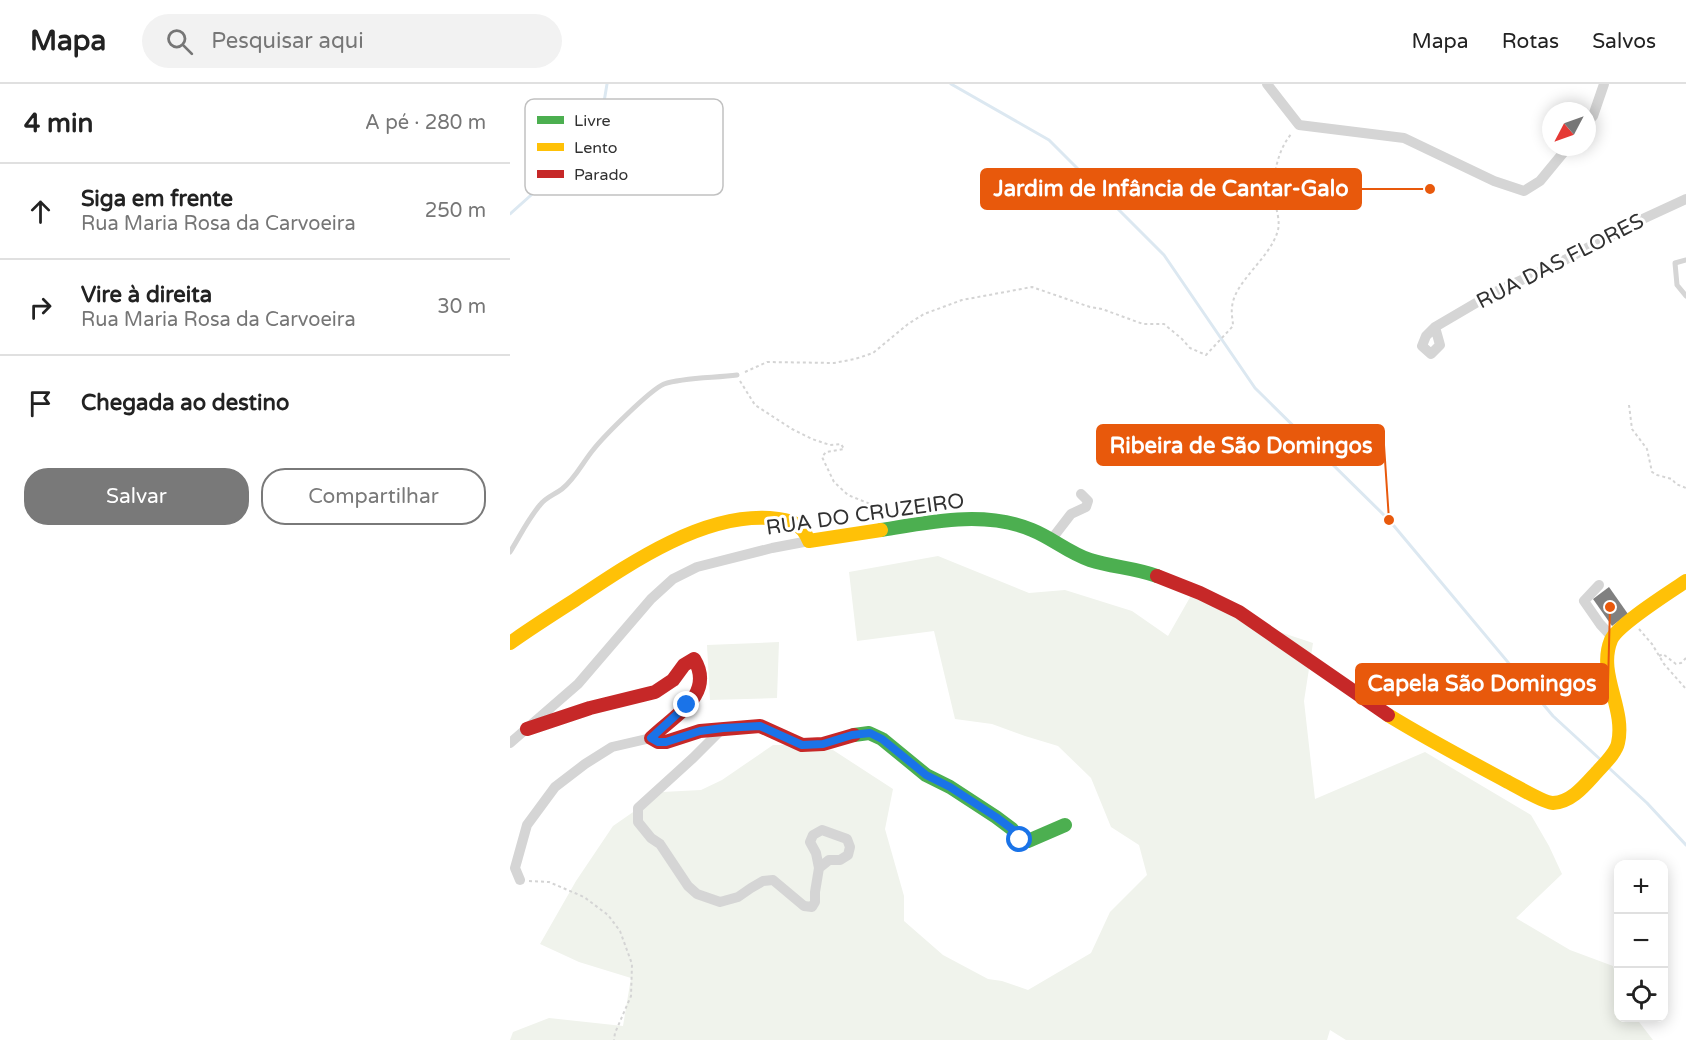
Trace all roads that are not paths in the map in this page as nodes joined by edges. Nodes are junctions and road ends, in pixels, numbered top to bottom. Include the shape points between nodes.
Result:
1 (1267, 84) edge
2 (1604, 84) edge
3 (1596, 107) edge
4 (1561, 156) edge
5 (1686, 199) edge
6 (1686, 260) edge
7 (1686, 296) edge
8 (1435, 327) dead end
9 (740, 374) road end
10 (1082, 494) dead end
11 (1051, 540) junction
12 (808, 541) junction
13 (510, 552) edge
14 (1686, 581) edge
15 (1599, 585) dead end
16 (1612, 637) junction
17 (510, 643) edge
18 (723, 728) junction
19 (527, 729) junction
20 (651, 738) junction
21 (510, 743) edge
22 (1065, 825) dead end
23 (819, 868) dead end
24 (520, 880) road end

1 - 4 street via 1299,126 1404,138 1494,181 1524,190 1540,181
2 - 3 street
5 - 8 street, RUA DAS FLORES via 1493,293
6 - 7 lane via 1675,263 1677,285
9 - 13 lane via 657,387 593,449 562,490 546,498
10 - 11 street via 1088,501 1086,507 1071,514
11 - 12 street, RUA DO CRUZEIRO via 1005,521 979,519
11 - 16 street, RUA DO CRUZEIRO via 1090,560 1152,574 1239,612 1381,711 1551,803 1582,789 1618,745 1619,715 1607,668
12 - 17 street via 803,528 795,522 769,517 710,526 618,572
12 - 19 street, RUA DO CRUZEIRO via 697,567 673,579 578,684
14 - 16 street
15 - 16 street via 1584,601
18 - 20 street via 666,742
18 - 22 street via 760,726 802,745 870,733 926,775 996,817 1020,840 1028,842
18 - 23 street via 638,808 638,822 660,844 697,894 720,902 773,880 804,906 812,906
19 - 20 street via 655,692 694,659 700,670 699,690
19 - 21 street, RUA DO CRUZEIRO
20 - 24 street via 612,747 555,788 527,825 515,868

